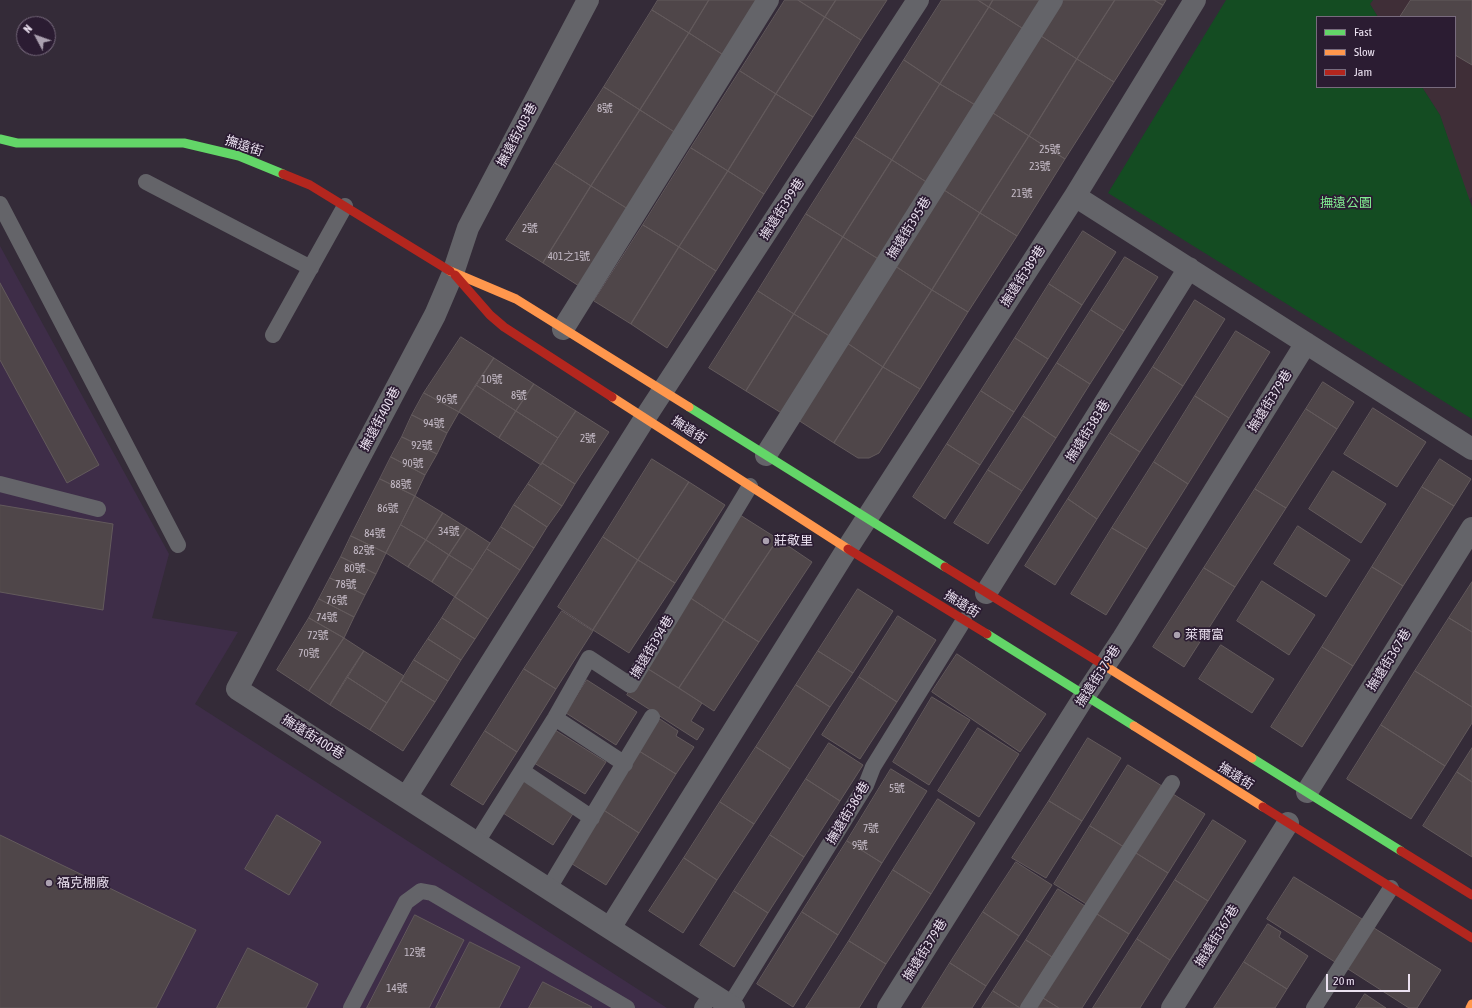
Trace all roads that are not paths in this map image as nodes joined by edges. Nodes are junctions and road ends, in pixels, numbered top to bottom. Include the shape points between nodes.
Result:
1 (588, 0) edge
2 (768, 0) edge
3 (918, 0) edge
4 (1052, 0) edge
5 (1195, 0) edge
6 (0, 139) edge
7 (146, 182) dead end
8 (1075, 196) junction
9 (0, 204) edge
10 (345, 206) junction
11 (311, 268) junction
12 (1189, 268) junction
13 (453, 273) junction
14 (564, 329) junction
15 (273, 335) dead end
16 (1306, 343) junction
17 (663, 391) junction
18 (645, 418) junction
19 (1472, 449) edge
20 (766, 455) junction
21 (0, 484) edge
22 (750, 486) junction
23 (98, 509) dead end
24 (867, 519) junction
25 (1472, 528) edge
26 (178, 545) dead end
27 (847, 549) junction
28 (986, 593) junction
29 (964, 620) junction
30 (1105, 666) junction
31 (1084, 697) junction
32 (652, 716) dead end
33 (555, 718) junction
34 (625, 764) junction
35 (522, 771) junction
36 (1172, 783) dead end
37 (1306, 792) junction
38 (407, 796) junction
39 (592, 818) junction
40 (1288, 823) junction
41 (478, 842) junction
42 (549, 888) junction
43 (1391, 888) junction
44 (1472, 895) edge
45 (610, 928) junction
46 (1472, 938) edge
47 (720, 1004) edge
48 (1472, 1004) edge
49 (351, 1008) edge
50 (627, 1008) edge
51 (888, 1008) edge
52 (1028, 1008) edge
53 (1172, 1008) edge
54 (1314, 1008) edge
55 (1470, 1008) edge

1 - 13 street, 撫遠街403巷 via 468,228
2 - 14 street
3 - 17 street, 撫遠街399巷
4 - 20 street, 撫遠街395巷
5 - 8 street, 撫遠街389巷
6 - 10 street, 撫遠街 via 17,143 184,143 239,156 310,185
7 - 11 lane
8 - 12 street
8 - 24 street, 撫遠街389巷
9 - 26 lane
10 - 11 lane
10 - 13 street, 撫遠街
11 - 15 lane
12 - 16 street
12 - 28 street, 撫遠街383巷
13 - 14 street, 撫遠街 via 504,293
13 - 18 street, 撫遠街 via 504,327
13 - 38 street, 撫遠街400巷 via 429,326 237,689
14 - 17 street, 撫遠街
16 - 19 street
16 - 30 street, 撫遠街379巷
17 - 18 street, 撫遠街399巷
17 - 20 street, 撫遠街
18 - 22 street, 撫遠街
18 - 38 street
20 - 24 street, 撫遠街
21 - 23 lane
22 - 27 street, 撫遠街
22 - 33 lane, 撫遠街394巷 via 630,685 589,658
24 - 27 street, 撫遠街389巷
24 - 28 street, 撫遠街
25 - 37 street, 撫遠街367巷
27 - 29 street, 撫遠街
27 - 45 street
28 - 30 street, 撫遠街
29 - 31 street, 撫遠街
29 - 47 lane, 撫遠街386巷 via 873,767 866,785
30 - 31 street, 撫遠街379巷
30 - 37 street, 撫遠街
31 - 40 street, 撫遠街
31 - 51 street, 撫遠街379巷
32 - 34 lane
33 - 34 lane
33 - 35 lane, 撫遠街394巷
34 - 39 lane
35 - 39 lane
35 - 41 lane, 撫遠街394巷
36 - 52 lane
37 - 44 street, 撫遠街
38 - 41 street
39 - 42 lane
40 - 43 street, 撫遠街
40 - 53 street, 撫遠街367巷
41 - 42 street
42 - 45 street
43 - 46 street, 撫遠街
43 - 54 lane
45 - 47 street
48 - 55 street
49 - 50 lane via 406,902 421,891 432,893

